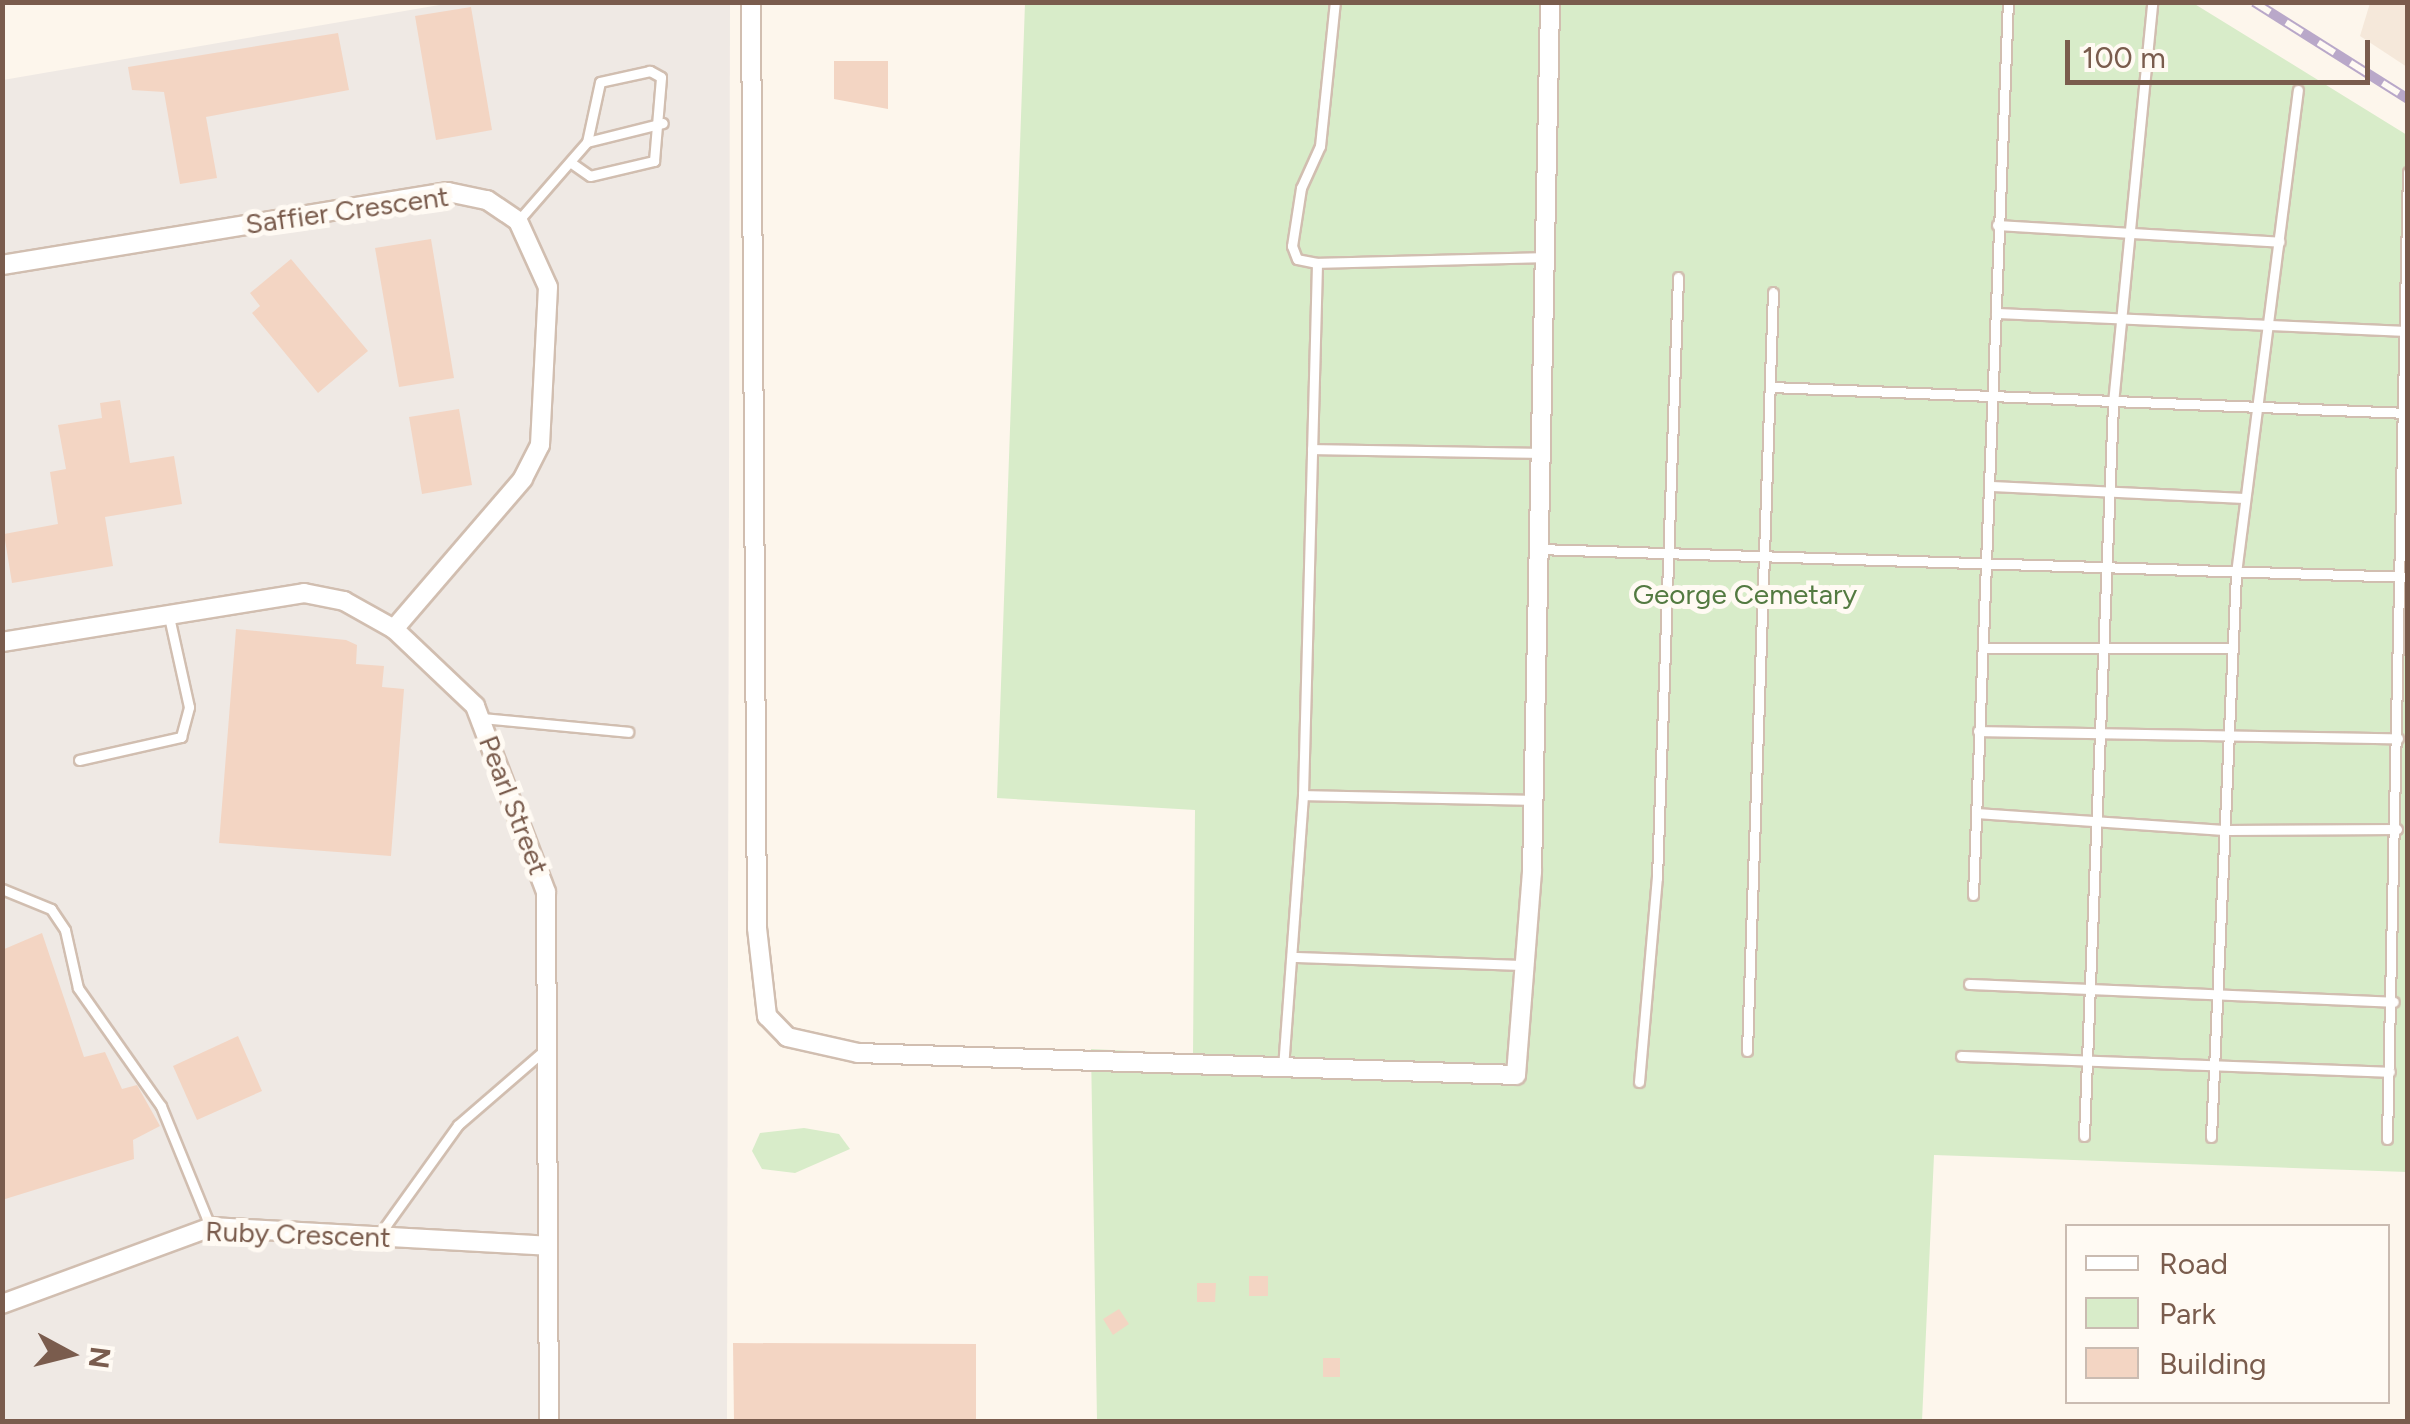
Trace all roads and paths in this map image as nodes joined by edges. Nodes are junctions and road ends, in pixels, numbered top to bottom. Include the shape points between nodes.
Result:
1 (750, 2) edge
2 (1336, 2) edge
3 (1550, 2) edge
4 (2008, 2) edge
5 (2152, 2) edge
6 (2298, 90) dead end
7 (663, 122) junction
8 (586, 142) junction
9 (570, 162) junction
10 (2408, 172) edge
11 (518, 221) junction
12 (1998, 225) junction
13 (2127, 233) junction
14 (2278, 242) junction
15 (1544, 258) junction
16 (1317, 262) junction
17 (2, 265) edge
18 (1678, 277) dead end
19 (1774, 292) dead end
20 (1996, 312) junction
21 (2120, 319) junction
22 (2266, 326) junction
23 (2406, 331) edge
24 (1770, 387) junction
25 (1994, 396) junction
26 (2113, 403) junction
27 (2256, 410) junction
28 (2406, 413) edge
29 (1312, 449) junction
30 (1540, 453) junction
31 (1991, 486) junction
32 (2111, 492) junction
33 (2245, 498) junction
34 (1538, 549) junction
35 (1666, 556) junction
36 (1768, 557) junction
37 (1988, 569) junction
38 (2108, 570) junction
39 (2236, 574) junction
40 (2403, 577) edge
41 (168, 610) junction
42 (394, 629) junction
43 (2, 642) edge
44 (1983, 648) junction
45 (2106, 648) junction
46 (2233, 648) junction
47 (480, 718) junction
48 (1978, 731) junction
49 (628, 732) dead end
50 (2102, 735) junction
51 (2398, 738) junction
52 (2229, 740) junction
53 (79, 760) dead end
54 (1303, 795) junction
55 (1533, 800) junction
56 (1976, 813) junction
57 (2099, 820) junction
58 (2398, 828) junction
59 (2228, 830) junction
60 (2, 890) edge
61 (1972, 895) dead end
62 (2402, 934) edge
63 (1294, 957) junction
64 (1524, 966) junction
65 (1969, 984) dead end
66 (2093, 992) junction
67 (2221, 1000) junction
68 (2394, 1002) junction
69 (549, 1046) junction
70 (1747, 1051) dead end
71 (1961, 1056) dead end
72 (2088, 1062) junction
73 (1282, 1072) junction
74 (2216, 1072) junction
75 (2390, 1072) junction
76 (1639, 1082) dead end
77 (2084, 1136) dead end
78 (2211, 1137) dead end
79 (2387, 1139) dead end
80 (211, 1227) junction
81 (377, 1237) junction
82 (547, 1246) junction
83 (2, 1304) edge
84 (549, 1422) edge

1 - 73 street via 758,996 767,1016 787,1037 858,1052
2 - 16 lane via 1320,146 1301,188 1292,246 1297,259
3 - 15 street
4 - 12 lane
5 - 13 lane
6 - 14 lane
7 - 8 lane
7 - 8 lane via 658,74 608,78 590,99
7 - 9 lane via 648,164 590,176
8 - 9 lane
9 - 11 lane
10 - 23 lane
11 - 17 street, Saffier Crescent via 487,200 448,192
11 - 42 street via 548,287 540,446 523,480
12 - 13 lane
12 - 20 lane
13 - 14 lane
13 - 21 lane
14 - 22 lane
15 - 16 lane
15 - 30 street
16 - 29 lane
18 - 35 lane
19 - 24 lane
20 - 21 lane
20 - 25 lane
21 - 22 lane
21 - 26 lane
22 - 23 lane
22 - 27 lane
23 - 28 lane
24 - 25 lane
24 - 36 lane
25 - 26 lane
25 - 31 lane
26 - 27 lane
26 - 32 lane
27 - 28 lane
27 - 33 lane
28 - 40 lane
29 - 30 lane
29 - 54 lane
30 - 34 street
31 - 32 lane
31 - 37 lane
32 - 33 lane
32 - 38 lane
33 - 39 lane
34 - 35 lane
34 - 55 street
35 - 36 lane
35 - 76 lane via 1650,1012
36 - 37 lane
36 - 70 lane
37 - 38 lane
37 - 44 lane
38 - 39 lane
38 - 45 lane
39 - 40 lane
39 - 46 lane
40 - 51 lane
41 - 42 street, Pearl Street via 304,593 344,601
41 - 43 street, Pearl Street
41 - 53 lane via 189,707 182,737
42 - 47 street, Pearl Street via 459,686
44 - 45 lane
44 - 48 lane
45 - 46 lane
45 - 50 lane
46 - 52 lane
47 - 49 lane
47 - 69 street, Pearl Street via 546,892
48 - 50 lane
48 - 56 lane
50 - 52 lane
50 - 57 lane
51 - 52 lane
51 - 58 lane
52 - 59 lane
54 - 55 lane
54 - 63 lane
55 - 64 street
56 - 57 lane
56 - 61 lane
57 - 59 lane
57 - 66 lane
58 - 59 lane
58 - 62 lane
59 - 67 lane
60 - 80 lane via 51,908 64,930 78,988 161,1106
62 - 68 lane
63 - 64 lane
63 - 73 lane
64 - 73 street via 1516,1075
65 - 66 lane
66 - 67 lane
66 - 72 lane
67 - 68 lane
67 - 74 lane
68 - 75 lane
69 - 81 lane via 458,1125
69 - 82 street, Pearl Street
71 - 72 lane
72 - 74 lane
72 - 77 lane
74 - 75 lane
74 - 78 lane
75 - 79 lane
80 - 81 street, Ruby Crescent
80 - 83 street, Ruby Crescent
81 - 82 street, Ruby Crescent
82 - 84 street, Pearl Street

